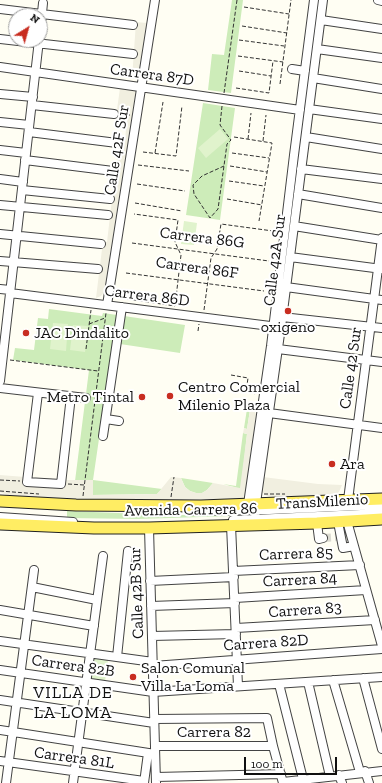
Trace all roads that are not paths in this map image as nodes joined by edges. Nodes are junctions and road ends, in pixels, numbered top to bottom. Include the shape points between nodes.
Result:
1 (153, 0) edge
2 (314, 0) edge
3 (323, 0) edge
4 (378, 0) edge
5 (382, 0) edge
6 (44, 3) dead end
7 (43, 8) edge
8 (48, 15) edge
9 (321, 20) junction
10 (133, 25) dead end
11 (382, 28) edge
12 (48, 43) edge
13 (38, 48) edge
14 (317, 49) junction
15 (133, 54) dead end
16 (382, 58) edge
17 (0, 67) edge
18 (292, 69) dead end
19 (305, 71) junction
20 (36, 72) junction
21 (313, 78) junction
22 (141, 87) junction
23 (382, 89) edge
24 (0, 94) edge
25 (32, 102) junction
26 (309, 109) junction
27 (300, 110) junction
28 (114, 114) road end
29 (382, 119) edge
30 (0, 122) edge
31 (29, 128) junction
32 (306, 137) junction
33 (116, 143) dead end
34 (382, 149) edge
35 (0, 150) edge
36 (26, 157) junction
37 (302, 168) junction
38 (113, 171) dead end
39 (0, 179) edge
40 (382, 179) edge
41 (22, 186) junction
42 (298, 194) junction
43 (110, 199) dead end
44 (0, 205) edge
45 (20, 207) junction
46 (382, 208) edge
47 (108, 215) dead end
48 (294, 226) junction
49 (0, 234) edge
50 (17, 236) junction
51 (382, 239) edge
52 (101, 244) dead end
53 (290, 257) junction
54 (0, 261) edge
55 (14, 262) junction
56 (98, 269) dead end
57 (380, 269) edge
58 (286, 287) junction
59 (0, 288) edge
60 (10, 291) junction
61 (378, 299) edge
62 (122, 303) junction
63 (107, 305) junction
64 (282, 317) junction
65 (4, 318) edge
66 (277, 326) junction
67 (370, 327) junction
68 (382, 328) edge
69 (2, 345) edge
70 (278, 349) junction
71 (366, 360) junction
72 (382, 362) edge
73 (0, 375) edge
74 (0, 388) edge
75 (38, 392) junction
76 (71, 396) junction
77 (86, 398) dead end
78 (269, 413) junction
79 (106, 419) junction
80 (119, 421) dead end
81 (358, 425) junction
82 (382, 428) edge
83 (103, 436) dead end
84 (382, 499) edge
85 (348, 500) junction
86 (0, 501) edge
87 (382, 504) edge
88 (0, 506) edge
89 (254, 512) junction
90 (0, 517) edge
91 (382, 519) edge
92 (343, 521) junction
93 (317, 523) junction
94 (0, 524) edge
95 (231, 525) junction
96 (149, 528) junction
97 (323, 538) dead end
98 (354, 546) junction
99 (128, 551) dead end
100 (103, 556) dead end
101 (360, 565) junction
102 (34, 570) dead end
103 (234, 574) junction
104 (150, 581) junction
105 (32, 587) junction
106 (366, 590) junction
107 (97, 600) junction
108 (235, 600) junction
109 (151, 606) junction
110 (0, 610) edge
111 (28, 614) junction
112 (375, 620) junction
113 (94, 626) junction
114 (236, 631) junction
115 (152, 636) junction
116 (0, 641) edge
117 (24, 644) junction
118 (382, 648) edge
119 (90, 653) junction
120 (116, 657) junction
121 (237, 660) junction
122 (153, 664) junction
123 (0, 670) edge
124 (21, 673) junction
125 (382, 677) edge
126 (362, 678) junction
127 (333, 680) junction
128 (86, 682) junction
129 (308, 682) junction
130 (279, 684) junction
131 (238, 686) junction
132 (153, 692) junction
133 (0, 700) edge
134 (17, 703) junction
135 (82, 712) junction
136 (154, 721) junction
137 (0, 730) edge
138 (13, 732) junction
139 (78, 742) junction
140 (273, 746) junction
141 (382, 749) edge
142 (153, 751) junction
143 (0, 762) edge
144 (9, 763) junction
145 (382, 770) edge
146 (75, 772) junction
147 (363, 772) junction
148 (330, 776) junction
149 (303, 779) junction
150 (340, 779) edge
151 (156, 780) edge
152 (282, 780) edge
153 (315, 780) edge
154 (144, 782) edge
155 (6, 783) edge
156 (73, 783) edge
157 (369, 783) edge

1 - 22 street, Calle 42F Sur
2 - 19 street, Calle 42A Sur
3 - 9 street, Calle 42A Sur
4 - 5 street
6 - 7 street
8 - 10 street
9 - 11 street
9 - 14 street, Calle 42A Sur
12 - 15 street
13 - 20 street
14 - 16 street
14 - 21 street, Calle 42A Sur
17 - 20 street, Carrera 87D
18 - 19 street
19 - 27 street, Calle 42A Sur
20 - 22 street, Carrera 87D
20 - 25 street
21 - 23 street
21 - 26 street, Calle 42A Sur
22 - 27 street, Carrera 87D
22 - 63 street, Calle 42F Sur
24 - 25 street
25 - 28 street
25 - 31 street
26 - 29 street
26 - 32 street, Calle 42A Sur
27 - 66 street, Calle 42A Sur
30 - 31 street
31 - 33 street
31 - 36 street
32 - 34 street
32 - 37 street, Calle 42A Sur
35 - 36 street
36 - 38 street
36 - 41 street
37 - 40 street
37 - 42 street, Calle 42A Sur
39 - 41 street
41 - 43 street
41 - 45 street
42 - 46 street
42 - 48 street, Calle 42A Sur
44 - 45 street
45 - 47 street
45 - 50 street
48 - 51 street
48 - 53 street, Calle 42A Sur
49 - 50 street
50 - 52 street
50 - 55 street
51 - 57 street, Calle 42 Sur
53 - 57 street
53 - 58 street, Calle 42A Sur
54 - 55 street
55 - 56 street
55 - 60 street
57 - 61 street, Calle 42 Sur
58 - 61 street
58 - 64 street, Calle 42A Sur
59 - 60 street, Carrera 86D
60 - 63 street, Carrera 86D
60 - 65 street
61 - 67 street, Calle 42 Sur
62 - 63 street, Carrera 86D
62 - 66 street, Carrera 86D
62 - 79 street
64 - 66 street, Calle 42A Sur
64 - 67 street
65 - 69 street
66 - 70 street, Calle 42A Sur
66 - 89 street, Calle 42A Sur
67 - 68 street
67 - 71 street, Calle 42 Sur
69 - 73 street
70 - 71 street
70 - 78 street, Calle 42A Sur
71 - 72 street
71 - 81 street, Calle 42 Sur
74 - 75 street
75 - 76 street
75 - 76 street via 27,482 61,484
76 - 77 street
78 - 81 street
78 - 89 street, Calle 42A Sur
79 - 80 street
79 - 83 street
81 - 82 street
81 - 85 street, Calle 42 Sur
84 - 85 main road, Avenida Carrera 86
85 - 89 main road, Avenida Carrera 86
86 - 89 main road, Avenida Carrera 86 via 115,506 201,506
87 - 89 street, TransMilenio
88 - 89 street, TransMilenio via 77,510
89 - 90 street, TransMilenio via 199,522 110,523
89 - 91 street, TransMilenio
89 - 93 main road, Avenida Carrera 86
89 - 95 main road, Avenida Carrera 86
91 - 92 main road, Avenida Carrera 86
92 - 93 main road, Avenida Carrera 86
92 - 98 street
92 - 98 street via 339,537 343,548
93 - 97 street via 319,539
94 - 96 main road, Avenida Carrera 86
95 - 96 main road, Avenida Carrera 86
95 - 103 street
96 - 104 street, Calle 42B Sur
98 - 101 street
99 - 120 street
100 - 107 street
101 - 103 street, Carrera 85
101 - 106 street
102 - 105 street
103 - 104 street, Carrera 85
103 - 108 street
104 - 109 street, Calle 42B Sur
105 - 107 street
105 - 111 street
106 - 108 street, Carrera 84
106 - 112 street
107 - 113 street
108 - 109 street, Carrera 84
108 - 114 street
109 - 115 street, Calle 42B Sur
110 - 111 street
111 - 113 street
111 - 117 street
112 - 114 street, Carrera 83
112 - 118 street
113 - 119 street
114 - 115 street, Carrera 83
114 - 121 street
115 - 122 street, Calle 42B Sur
116 - 117 street, Carrera 82D
117 - 119 street, Carrera 82D
117 - 124 street
118 - 121 street, Carrera 82D
119 - 120 street, Carrera 82D
119 - 128 street
120 - 122 street, Carrera 82D
121 - 122 street, Carrera 82D
121 - 131 street
122 - 132 street, Calle 42B Sur
123 - 124 street, Carrera 82B
124 - 128 street, Carrera 82B
124 - 134 street
125 - 126 street, Carrera 82B
126 - 127 street, Carrera 82B
126 - 141 street
127 - 129 street, Carrera 82B
127 - 147 street
128 - 132 street, Carrera 82B
128 - 135 street
129 - 130 street, Carrera 82B
129 - 148 street
130 - 131 street, Carrera 82B
130 - 149 street
131 - 132 street, Carrera 82B
132 - 136 street, Calle 42B Sur
133 - 134 street
134 - 135 street
134 - 138 street
135 - 136 street
135 - 139 street
136 - 140 street via 267,718
136 - 142 street, Calle 42B Sur
137 - 138 street, Carrera 82
138 - 139 street, Carrera 82
138 - 144 street
139 - 142 street, Carrera 82
139 - 146 street
140 - 142 street, Carrera 82
140 - 152 street
142 - 151 street
142 - 154 street, Calle 42B Sur
143 - 144 street, Carrera 81L
144 - 146 street, Carrera 81L
144 - 155 street
145 - 147 street
146 - 154 street, Carrera 81L
146 - 156 street
147 - 150 street
147 - 157 street
148 - 150 street
148 - 153 street
149 - 152 street
149 - 153 street
151 - 152 street

